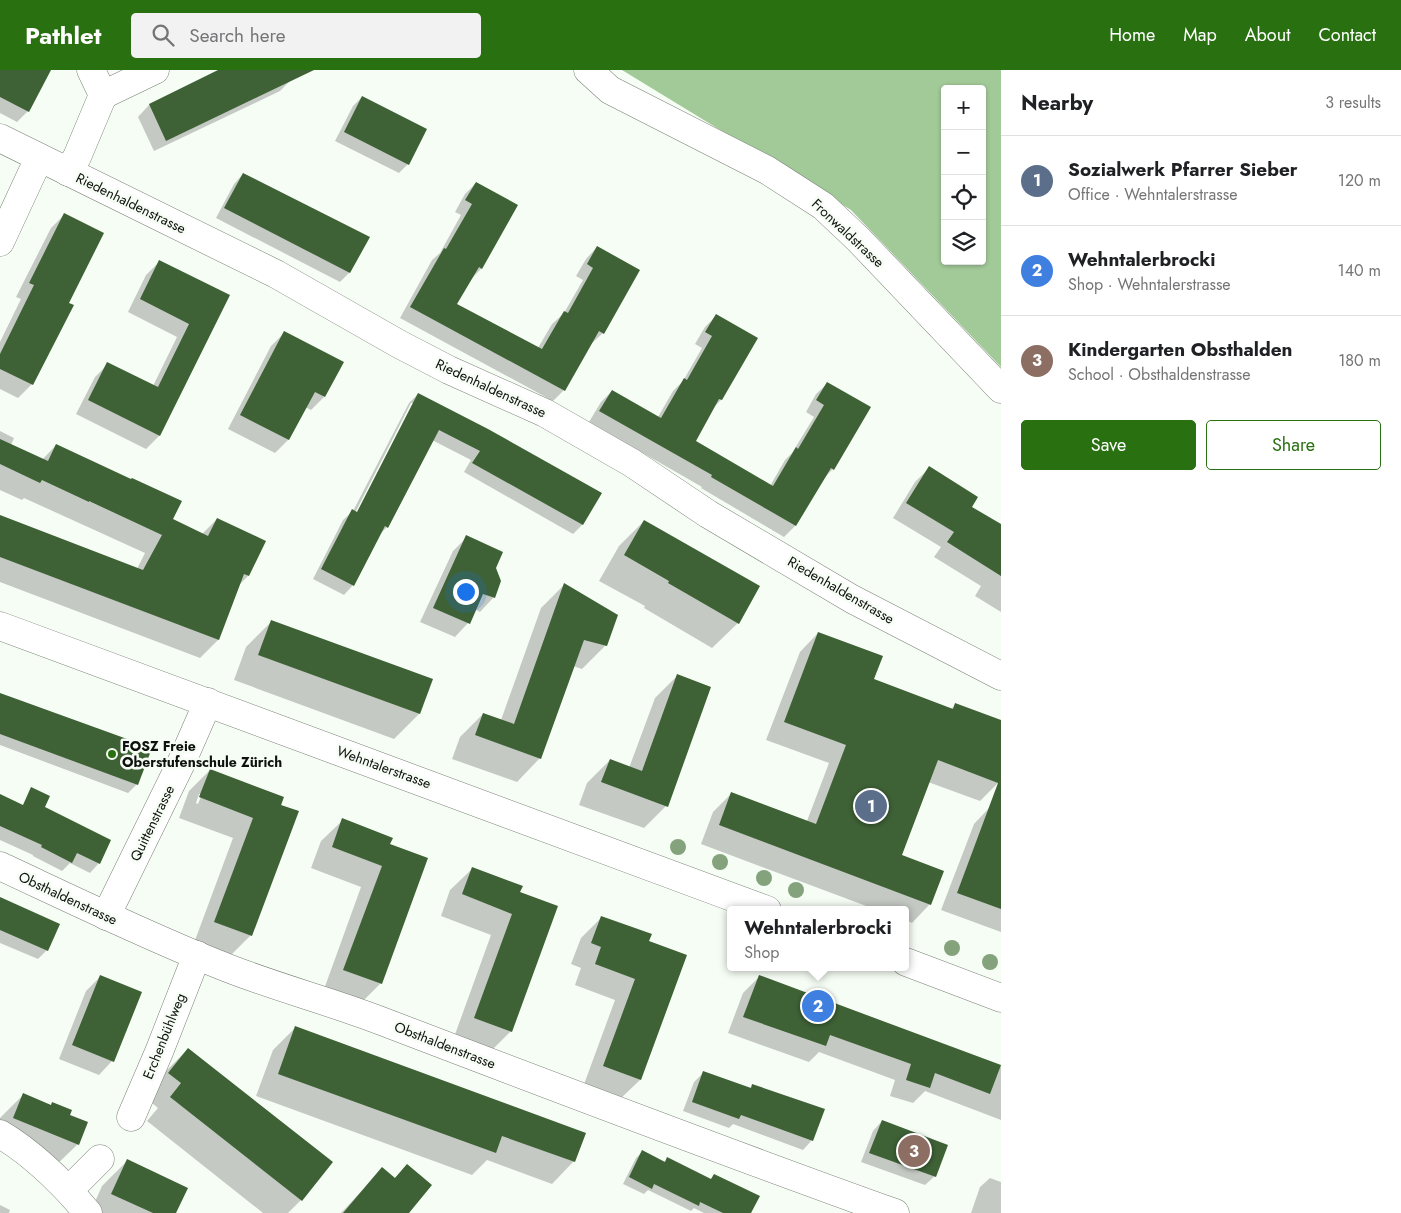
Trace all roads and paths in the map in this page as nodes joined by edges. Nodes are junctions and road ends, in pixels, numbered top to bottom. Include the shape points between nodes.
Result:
1 (91, 70) edge
2 (155, 70) edge
3 (588, 70) edge
4 (103, 95) junction
5 (0, 138) edge
6 (39, 158) junction
7 (68, 172) junction
8 (0, 242) edge
9 (1001, 389) edge
10 (0, 626) edge
11 (1001, 676) edge
12 (208, 702) junction
13 (0, 866) edge
14 (756, 906) edge
15 (106, 916) junction
16 (197, 955) junction
17 (909, 963) edge
18 (1001, 998) edge
19 (131, 1117) dead end
20 (0, 1134) edge
21 (100, 1159) dead end
22 (69, 1190) junction
23 (88, 1213) edge
24 (895, 1213) edge

1 - 4 street
2 - 4 street
3 - 9 street, Fronwaldstrasse via 610,90 767,170 823,206
4 - 7 street, Riedenhaldenstrasse
5 - 6 street
6 - 7 street
6 - 8 street
7 - 11 street, Riedenhaldenstrasse via 276,274 407,349 545,412 852,599
10 - 12 street, Wehntalerstrasse
12 - 14 street, Wehntalerstrasse
12 - 15 street, Quittenstrasse
13 - 15 street, Obsthaldenstrasse
15 - 16 street, Obsthaldenstrasse
16 - 19 street, Erchenbühlweg
16 - 24 street, Obsthaldenstrasse
17 - 18 street
20 - 22 street via 22,1147
21 - 22 street
22 - 23 street

